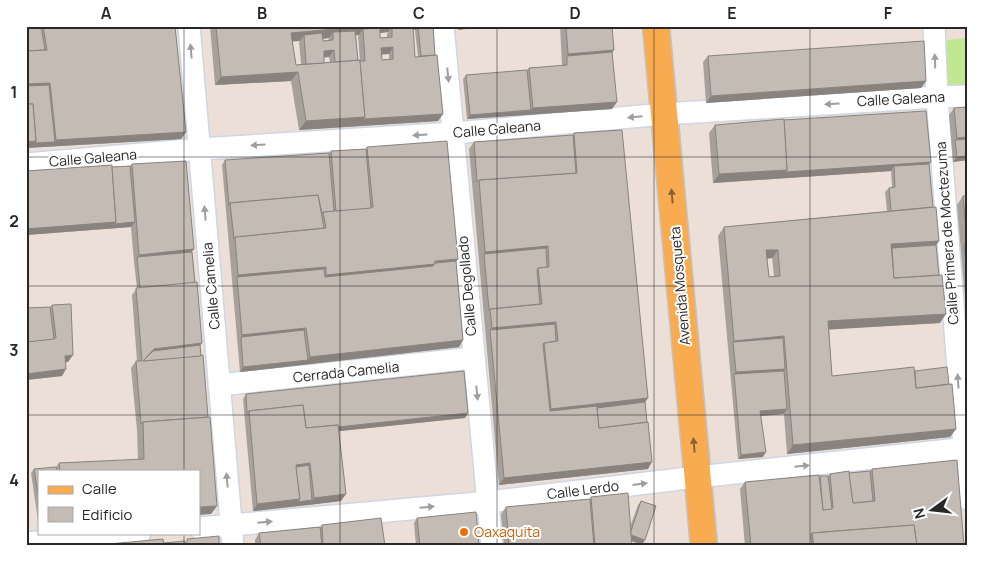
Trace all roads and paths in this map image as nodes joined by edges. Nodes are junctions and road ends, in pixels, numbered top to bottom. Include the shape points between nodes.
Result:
1 (189, 26) edge
2 (443, 26) edge
3 (656, 26) edge
4 (934, 26) edge
5 (968, 96) edge
6 (937, 97) junction
7 (664, 114) junction
8 (454, 133) junction
9 (200, 149) junction
10 (26, 164) edge
11 (473, 358) junction
12 (219, 385) junction
13 (965, 448) edge
14 (697, 477) junction
15 (968, 499) edge
16 (488, 502) junction
17 (200, 528) edge
18 (126, 534) edge
19 (232, 536) edge
20 (27, 541) edge
21 (492, 546) edge
22 (704, 546) edge

9 -> 1 street, Calle Camelia
2 -> 8 street, Calle Degollado
3 - 7 main road, Avenida Mosqueta
6 -> 4 street, Calle Primera de Moctezuma
5 - 6 street, Calle Galeana
6 -> 7 street, Calle Galeana
13 -> 6 street, Calle Primera de Moctezuma
7 -> 8 street, Calle Galeana
14 -> 7 main road, Avenida Mosqueta
8 -> 9 street, Calle Galeana
8 - 11 street, Calle Degollado
9 - 10 street, Calle Galeana
12 -> 9 street, Calle Camelia
11 - 12 street, Cerrada Camelia
11 -> 16 street, Calle Degollado
19 -> 12 street, Calle Camelia
14 -> 13 street, Calle Lerdo
13 - 15 street, Calle Primera de Moctezuma
16 -> 14 street, Calle Lerdo
14 - 22 main road, Avenida Mosqueta
19 -> 16 street, Calle Lerdo
16 - 21 street, Calle Degollado
17 - 19 street, Calle Lerdo
18 - 20 street

